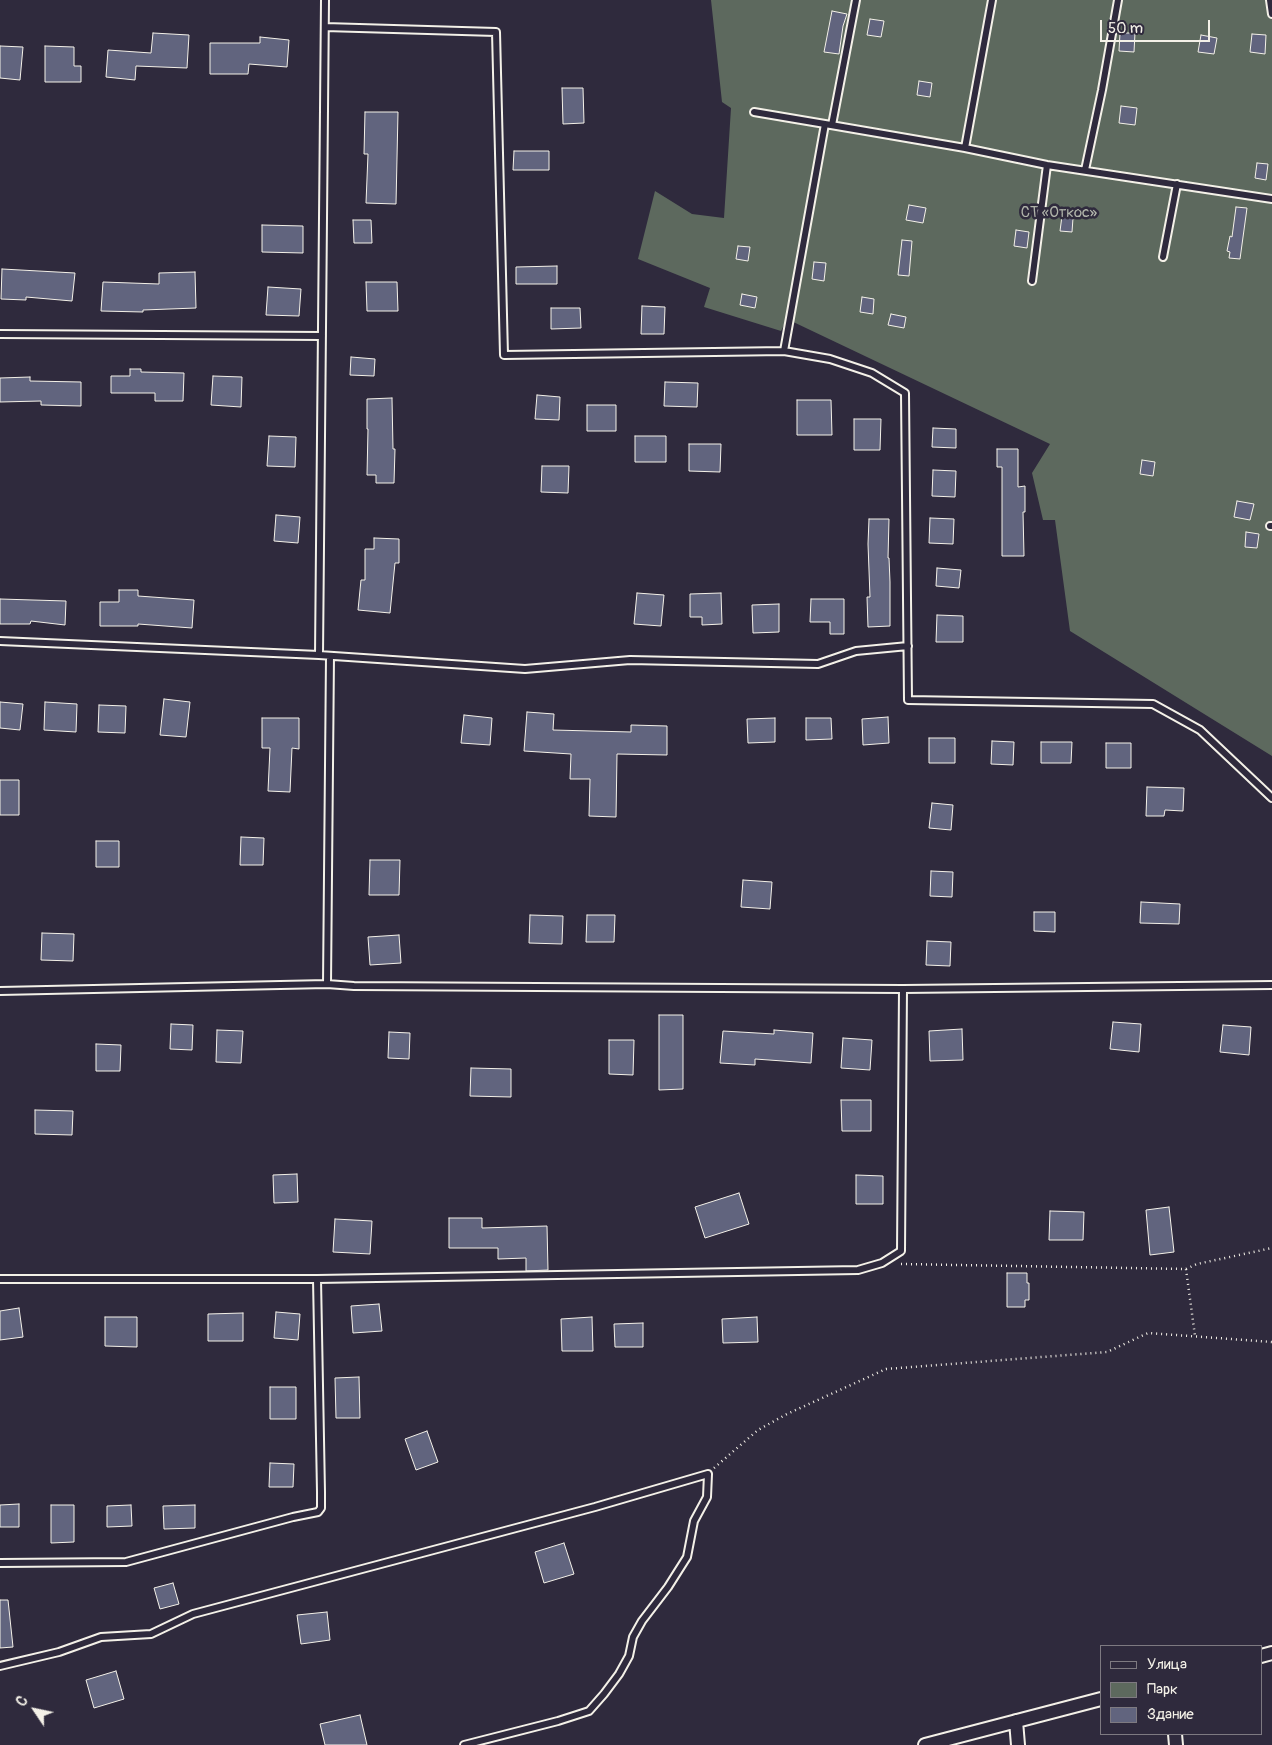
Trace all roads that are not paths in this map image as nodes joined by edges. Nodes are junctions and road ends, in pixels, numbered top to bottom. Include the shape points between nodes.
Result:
1 (325, 0) edge
2 (856, 0) edge
3 (992, 0) edge
4 (1118, 0) edge
5 (1270, 0) edge
6 (1272, 14) edge
7 (325, 27) junction
8 (754, 112) dead end
9 (825, 124) junction
10 (832, 125) junction
11 (965, 148) junction
12 (1047, 165) junction
13 (1085, 170) junction
14 (1176, 184) junction
15 (1272, 199) edge
16 (1164, 257) dead end
17 (1032, 281) dead end
18 (0, 334) edge
19 (322, 336) junction
20 (784, 351) junction
21 (0, 642) edge
22 (908, 646) junction
23 (319, 655) junction
24 (330, 656) junction
25 (1272, 798) edge
26 (328, 984) junction
27 (1272, 985) edge
28 (903, 989) junction
29 (0, 990) edge
30 (0, 1279) edge
31 (317, 1279) junction
32 (0, 1563) edge
33 (0, 1666) edge
34 (1100, 1699) edge
35 (1016, 1721) junction
36 (464, 1745) edge
37 (925, 1745) edge
38 (1018, 1745) edge

1 - 7 lane
2 - 10 lane
3 - 11 lane
4 - 13 lane
5 - 6 lane
7 - 19 lane
7 - 20 lane via 496,32 504,355
8 - 9 lane
9 - 10 lane
9 - 20 lane
10 - 11 lane
11 - 12 lane
12 - 13 lane
12 - 17 lane
13 - 14 lane
14 - 15 lane
14 - 16 lane
18 - 19 lane
19 - 23 lane
20 - 22 lane via 830,359 872,373 905,394
21 - 23 lane
22 - 24 lane via 856,651 818,664 630,660 525,669
22 - 25 lane via 908,700 1153,704 1200,730
23 - 24 lane
24 - 26 lane
26 - 28 lane
26 - 29 lane
27 - 28 lane
28 - 31 lane via 900,1251 882,1263 858,1270
30 - 31 lane
31 - 32 lane via 321,1492 318,1512 126,1562
33 - 36 lane via 59,1652 101,1637 151,1634 193,1614 708,1474 707,1497 694,1521 687,1557 642,1621 619,1674 589,1711
34 - 35 street
35 - 37 street
35 - 38 street

